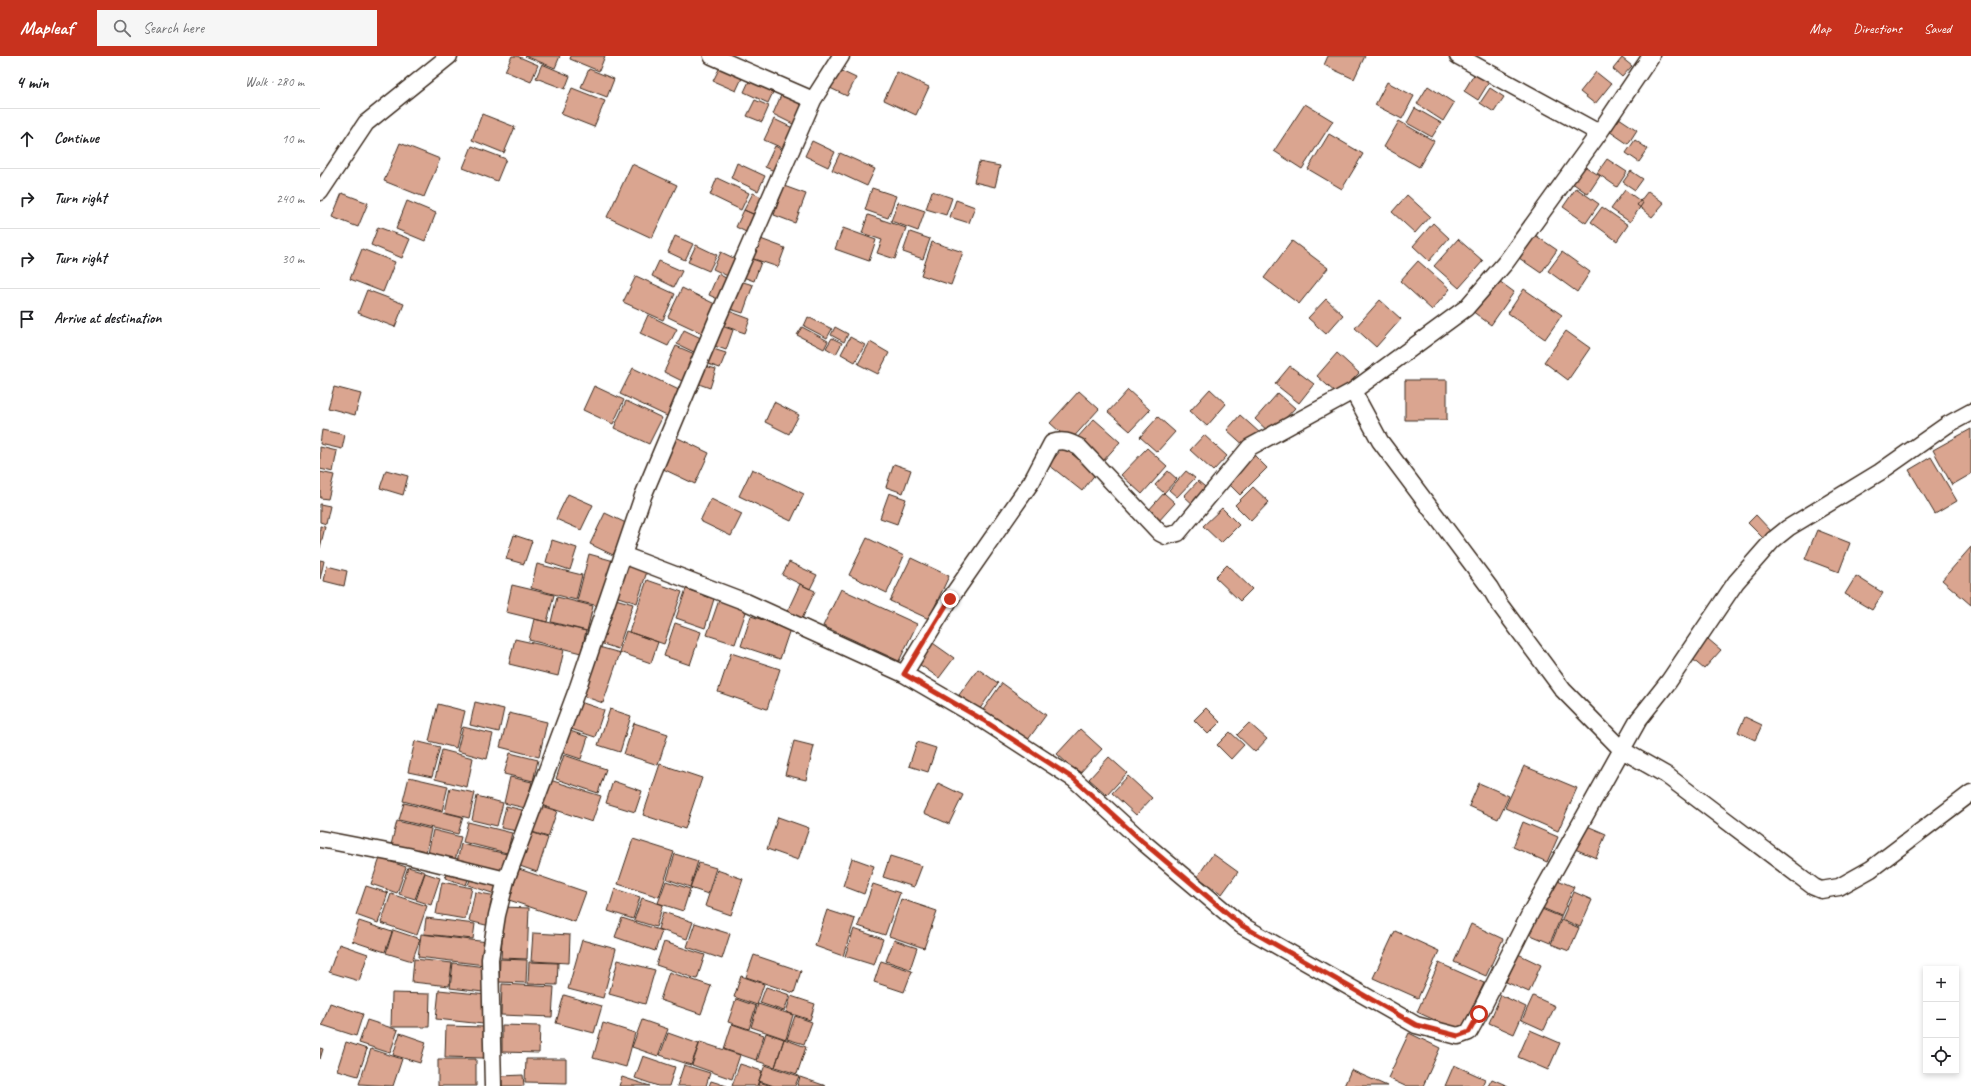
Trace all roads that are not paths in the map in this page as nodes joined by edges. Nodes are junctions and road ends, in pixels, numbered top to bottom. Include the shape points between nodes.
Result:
1 (449, 56) edge
2 (712, 56) edge
3 (841, 56) edge
4 (1458, 56) edge
5 (1651, 56) edge
6 (813, 100) junction
7 (1599, 133) junction
8 (320, 192) edge
9 (1353, 391) junction
10 (1971, 412) edge
11 (623, 555) junction
12 (904, 674) junction
13 (1622, 750) junction
14 (1971, 793) edge
15 (320, 839) edge
16 (506, 880) junction
17 (493, 1086) edge

1 - 8 street via 366,123
2 - 6 street
3 - 6 street
4 - 7 street
5 - 7 street
6 - 11 street via 646,488
7 - 9 street via 1506,262 1466,308
9 - 12 street via 1250,447 1178,533 1170,536 1160,533 1079,447 1066,440 1052,443 1032,481 950,599
9 - 13 street via 1380,441 1563,690
10 - 13 street via 1947,425 1880,472 1788,528 1773,540 1736,582 1669,681 1638,719
11 - 12 street via 746,602
11 - 16 street via 578,687
12 - 13 street via 983,720 1074,779 1143,842 1241,925 1416,1025 1458,1036 1469,1032 1531,912
13 - 14 street via 1666,775 1821,890 1839,887 1871,869
15 - 16 street via 408,856
16 - 17 street via 490,960

